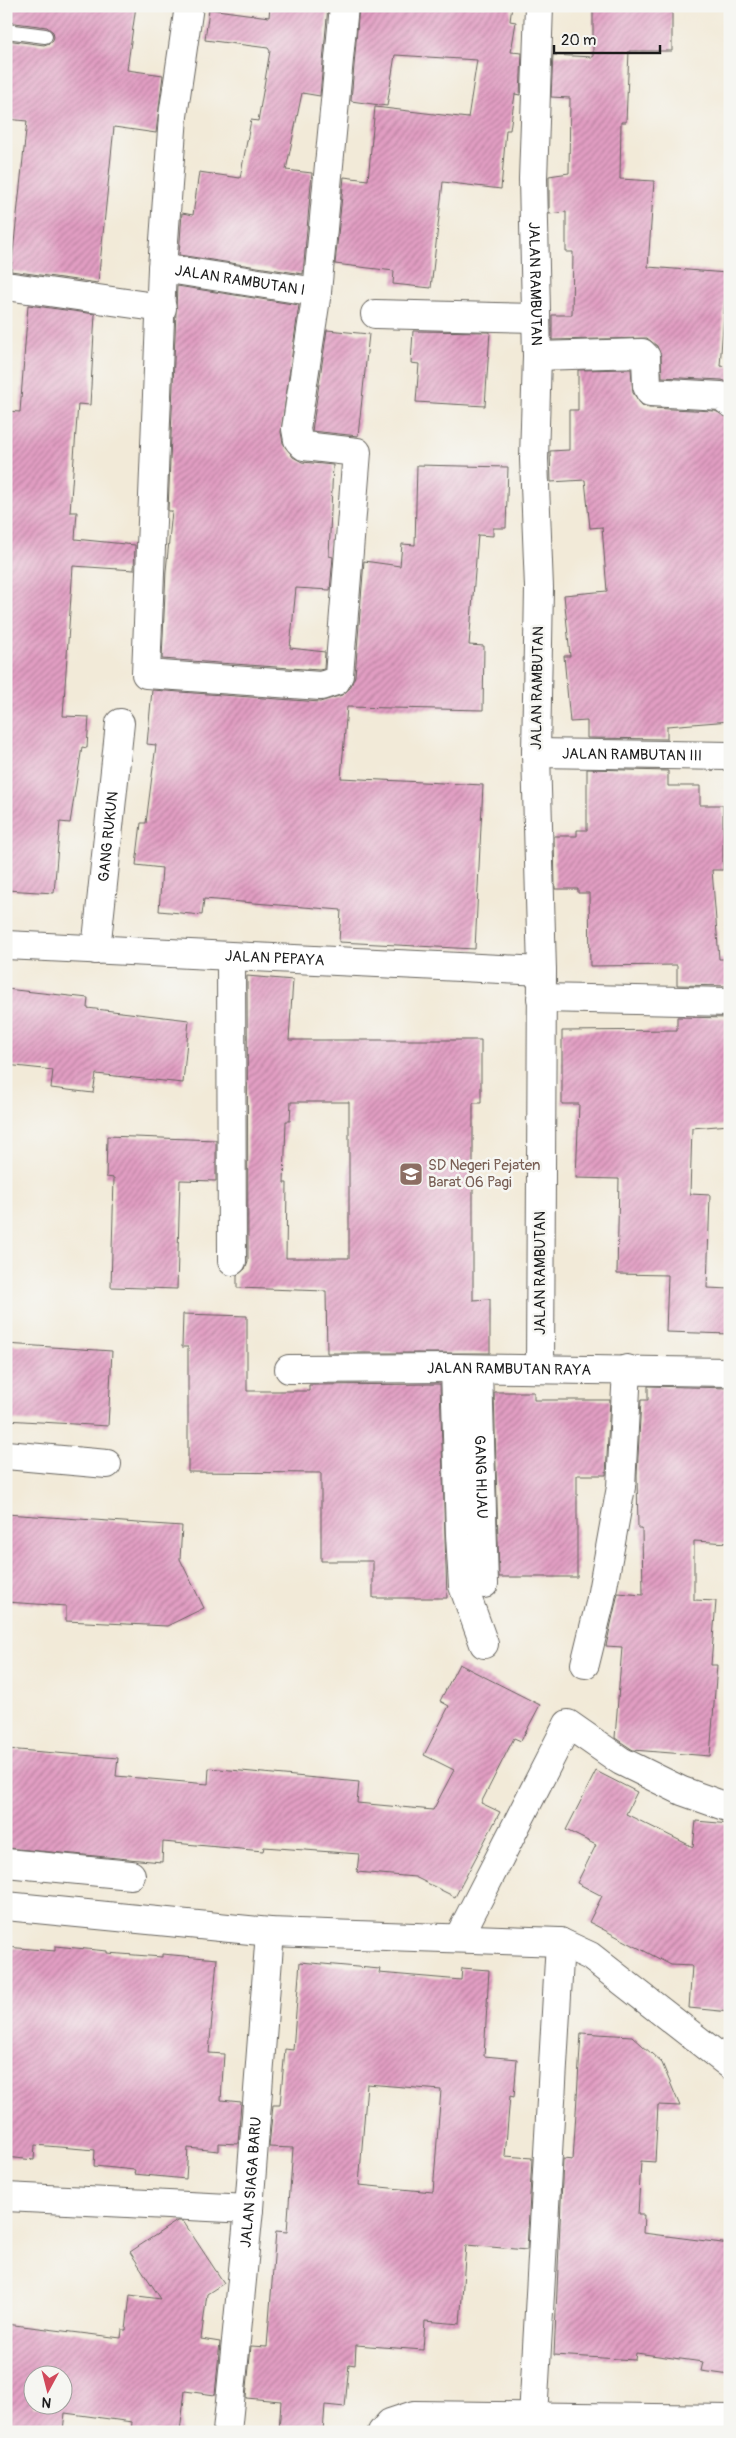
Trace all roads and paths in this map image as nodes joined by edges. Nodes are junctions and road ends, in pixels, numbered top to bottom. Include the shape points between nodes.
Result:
1 (189, 6) edge
2 (344, 6) edge
3 (538, 6) edge
4 (6, 31) edge
5 (45, 36) dead end
6 (162, 268) junction
7 (6, 286) edge
8 (316, 292) junction
9 (162, 308) junction
10 (375, 314) dead end
11 (536, 318) junction
12 (537, 356) junction
13 (730, 403) edge
14 (120, 723) dead end
15 (536, 753) junction
16 (730, 756) edge
17 (6, 944) edge
18 (96, 950) junction
19 (231, 957) junction
20 (542, 971) junction
21 (541, 998) junction
22 (730, 1002) edge
23 (232, 1261) dead end
24 (466, 1368) junction
25 (289, 1369) dead end
26 (540, 1369) junction
27 (627, 1369) junction
28 (730, 1372) edge
29 (6, 1455) edge
30 (107, 1464) dead end
31 (484, 1584) dead end
32 (484, 1644) dead end
33 (585, 1664) dead end
34 (730, 1808) edge
35 (6, 1863) edge
36 (131, 1875) dead end
37 (6, 1906) edge
38 (270, 1932) junction
39 (459, 1937) junction
40 (560, 1942) junction
41 (730, 2065) edge
42 (6, 2197) edge
43 (249, 2208) junction
44 (534, 2417) junction
45 (730, 2419) edge
46 (227, 2432) edge
47 (382, 2432) edge

1 - 6 street via 173,116
2 - 8 street
3 - 11 street, JALAN RAMBUTAN via 533,179
4 - 5 lane
6 - 8 street, JALAN RAMBUTAN I
6 - 9 street
7 - 9 street
8 - 9 street via 296,428 298,440 304,446 357,452 339,676 336,681 321,686 146,674
10 - 11 street
11 - 12 street, JALAN RAMBUTAN
12 - 13 street via 642,353 646,357 650,392 721,396
12 - 15 street, JALAN RAMBUTAN via 534,459 539,588
14 - 18 street, GANG RUKUN
15 - 16 street, JALAN RAMBUTAN III
15 - 20 street, JALAN RAMBUTAN
17 - 18 street, JALAN PEPAYA
18 - 19 street, JALAN PEPAYA
19 - 20 street, JALAN PEPAYA
19 - 23 street
20 - 21 street, JALAN RAMBUTAN
21 - 22 street
21 - 26 street, JALAN RAMBUTAN
24 - 25 street, JALAN RAMBUTAN RAYA
24 - 26 street, JALAN RAMBUTAN RAYA
24 - 31 street, GANG HIJAU
24 - 32 street via 460,1535 463,1586
26 - 27 street, JALAN RAMBUTAN RAYA
27 - 28 street, JALAN RAMBUTAN RAYA
27 - 33 street via 621,1487 600,1603
29 - 30 street
34 - 39 street via 682,1791 621,1761 568,1724
35 - 36 street
37 - 38 street
38 - 39 street
38 - 43 street, JALAN SIAGA BARU
39 - 40 street
40 - 41 street via 590,1956
40 - 44 street
42 - 43 street
43 - 46 street, JALAN SIAGA BARU
44 - 45 street
44 - 47 street via 414,2415 390,2423

